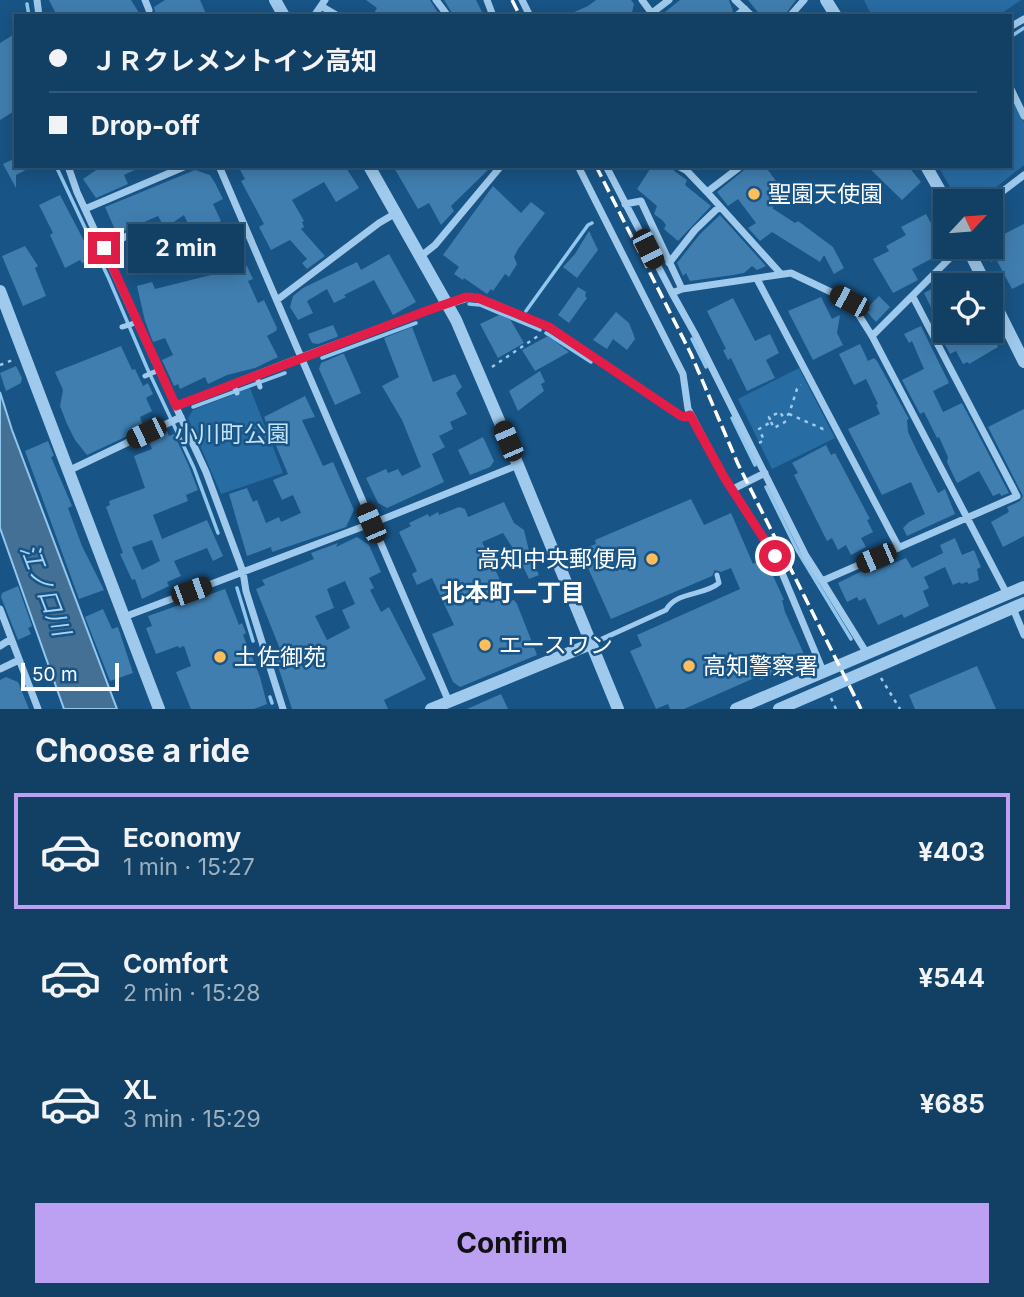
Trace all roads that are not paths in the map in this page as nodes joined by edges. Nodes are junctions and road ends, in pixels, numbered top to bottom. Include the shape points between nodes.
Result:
1 (145, 0) edge
2 (669, 0) edge
3 (734, 0) edge
4 (804, 0) edge
5 (745, 9) junction
6 (149, 10) dead end
7 (652, 14) edge
8 (739, 14) edge
9 (750, 14) edge
10 (792, 14) edge
11 (1012, 91) edge
12 (1024, 116) edge
13 (69, 168) edge
14 (181, 168) edge
15 (220, 168) edge
16 (370, 168) edge
17 (499, 168) edge
18 (579, 168) edge
19 (607, 168) edge
20 (682, 168) edge
21 (738, 168) edge
22 (927, 168) edge
23 (1024, 175) edge
24 (939, 189) edge
25 (1003, 191) edge
26 (707, 192) junction
27 (625, 204) junction
28 (719, 207) junction
29 (85, 209) junction
30 (396, 213) junction
31 (150, 237) dead end
32 (104, 248) junction
33 (421, 257) junction
34 (949, 259) edge
35 (669, 263) junction
36 (780, 274) junction
37 (757, 279) junction
38 (682, 289) junction
39 (0, 291) edge
40 (671, 293) junction
41 (913, 297) junction
42 (277, 300) junction
43 (447, 303) junction
44 (1003, 320) edge
45 (138, 322) junction
46 (122, 327) dead end
47 (872, 336) junction
48 (301, 357) junction
49 (1023, 359) edge
50 (159, 370) junction
51 (256, 374) junction
52 (145, 376) dead end
53 (233, 383) junction
54 (260, 387) dead end
55 (237, 393) dead end
56 (176, 406) junction
57 (690, 415) junction
58 (175, 419) junction
59 (518, 465) junction
60 (69, 470) junction
61 (765, 473) junction
62 (733, 489) junction
63 (967, 516) junction
64 (371, 523) junction
65 (899, 548) junction
66 (243, 572) junction
67 (717, 575) dead end
68 (822, 582) junction
69 (1024, 587) edge
70 (1007, 594) junction
71 (1018, 606) edge
72 (0, 609) edge
73 (124, 617) junction
74 (1024, 635) edge
75 (11, 639) junction
76 (591, 644) junction
77 (0, 646) edge
78 (866, 652) junction
79 (19, 660) junction
80 (0, 669) edge
81 (823, 671) junction
82 (450, 705) edge
83 (38, 709) edge
84 (159, 709) edge
85 (282, 709) edge
86 (431, 709) edge
87 (618, 709) edge
88 (736, 709) edge
89 (779, 709) edge

1 - 6 street
2 - 7 street
3 - 5 street
4 - 10 street
5 - 8 street
5 - 9 street
11 - 12 street
13 - 29 street
14 - 29 street
15 - 42 street
16 - 30 street
17 - 33 street
18 - 57 street via 683,374
19 - 27 street
20 - 26 street
21 - 26 street
22 - 24 street
23 - 25 street
26 - 28 street
27 - 35 street via 641,201
27 - 40 street
28 - 35 street
28 - 36 street
29 - 32 street
30 - 33 street
30 - 42 street
31 - 32 street via 144,227
32 - 45 street
33 - 43 street
34 - 41 street
35 - 38 street
36 - 37 street
36 - 47 street via 800,276 849,301
37 - 38 street
37 - 65 street
38 - 40 street
39 - 60 street
40 - 61 street
41 - 47 street
41 - 63 street via 1017,496
42 - 48 street
43 - 48 street
43 - 57 street via 478,298 549,327 681,416
43 - 59 street
44 - 49 street
45 - 46 lane
45 - 50 street
47 - 63 street
48 - 51 street
48 - 64 street
50 - 52 lane
50 - 56 street
51 - 53 street
51 - 54 lane
53 - 55 lane
53 - 56 street
56 - 58 street
57 - 62 street
58 - 60 street
58 - 66 street via 206,472
59 - 64 street
59 - 76 street
60 - 73 street
61 - 62 street
61 - 68 street
62 - 81 street via 783,573
63 - 65 street
63 - 70 street
64 - 66 street
64 - 82 street
65 - 68 street
66 - 73 street
66 - 85 street
67 - 76 lane via 716,586 692,593
68 - 78 street
69 - 70 street
70 - 71 street
70 - 78 street
71 - 74 street
71 - 89 street
72 - 75 street
73 - 84 street
75 - 77 street
75 - 79 street
76 - 82 street
76 - 87 street
78 - 81 street
79 - 80 street
79 - 83 street
81 - 88 street
82 - 86 street

